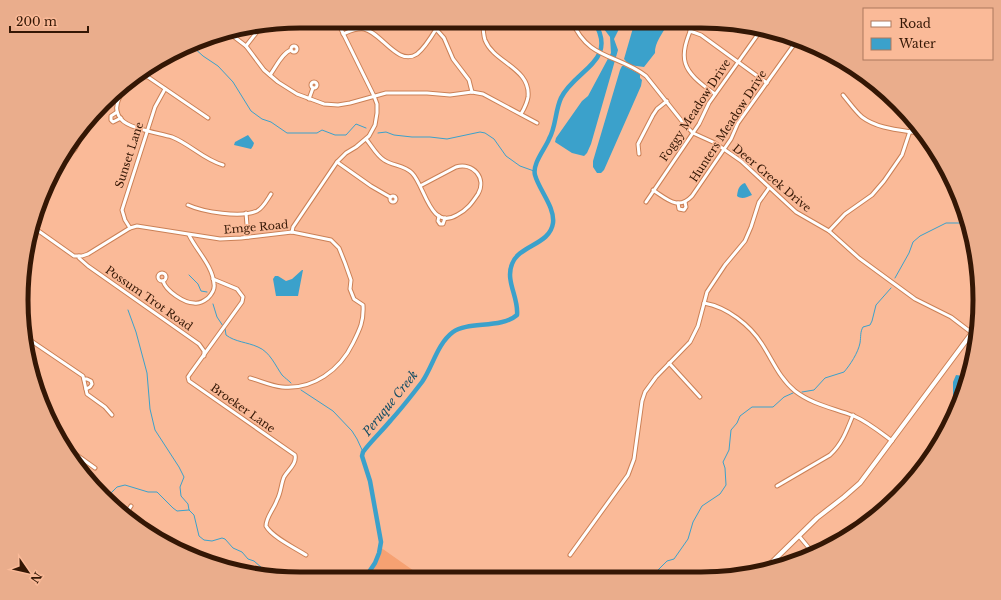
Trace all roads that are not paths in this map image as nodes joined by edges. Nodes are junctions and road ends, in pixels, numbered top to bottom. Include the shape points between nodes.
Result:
1 (340, 28) edge
2 (483, 28) edge
3 (575, 28) edge
4 (691, 28) edge
5 (436, 29) joint
6 (258, 31) edge
7 (690, 31) junction
8 (343, 34) junction
9 (758, 34) edge
10 (233, 36) edge
11 (794, 45) edge
12 (246, 46) junction
13 (291, 50) dead end
14 (737, 62) junction
15 (270, 75) junction
16 (145, 77) edge
17 (767, 83) junction
18 (313, 88) dead end
19 (165, 89) junction
20 (472, 92) junction
21 (715, 94) junction
22 (121, 95) edge
23 (843, 95) dead end
24 (374, 96) junction
25 (309, 99) junction
26 (667, 101) junction
27 (117, 112) junction
28 (521, 114) junction
29 (120, 118) junction
30 (208, 118) dead end
31 (537, 123) dead end
32 (147, 130) junction
33 (910, 131) junction
34 (693, 132) junction
35 (915, 132) edge
36 (366, 139) junction
37 (80, 140) dead end
38 (724, 150) junction
39 (72, 153) edge
40 (638, 154) dead end
41 (337, 162) junction
42 (223, 165) dead end
43 (420, 186) junction
44 (769, 188) junction
45 (653, 190) junction
46 (272, 194) dead end
47 (390, 197) dead end
48 (646, 202) dead end
49 (685, 202) junction
50 (678, 204) junction
51 (188, 205) dead end
52 (246, 213) junction
53 (439, 216) junction
54 (445, 218) junction
55 (130, 228) junction
56 (37, 230) edge
57 (829, 231) junction
58 (292, 232) junction
59 (189, 235) junction
60 (248, 237) junction
61 (79, 256) junction
62 (213, 279) junction
63 (163, 281) dead end
64 (704, 303) junction
65 (971, 332) edge
66 (971, 334) edge
67 (31, 341) edge
68 (204, 356) junction
69 (669, 363) junction
70 (250, 378) dead end
71 (84, 379) junction
72 (86, 389) junction
73 (700, 397) dead end
74 (112, 415) dead end
75 (853, 416) junction
76 (892, 441) junction
77 (77, 455) edge
78 (95, 468) dead end
79 (777, 486) dead end
80 (131, 506) dead end
81 (128, 511) edge
82 (799, 536) junction
83 (810, 549) edge
84 (306, 555) dead end
85 (570, 555) dead end
86 (771, 563) edge

1 - 8 street
2 - 28 street via 487,44 519,73 526,83 528,97
3 - 26 street, Deer Creek Drive via 579,36 592,49 640,72
4 - 7 street
5 - 8 street via 413,56 395,52 367,30 354,29
5 - 20 street via 444,38 453,59 469,80
6 - 12 street
7 - 14 street via 700,35
7 - 21 street via 684,49 684,59 697,80
8 - 24 street
9 - 14 street, Foggy Meadow Drive
10 - 12 street
11 - 17 street, Hunters Meadow Drive
12 - 15 street
13 - 15 street
14 - 17 street
14 - 21 street, Foggy Meadow Drive
15 - 25 street
16 - 19 street
17 - 38 street, Hunters Meadow Drive via 738,123
18 - 25 street
19 - 30 street
19 - 32 street, Sunset Lane
20 - 24 street via 450,95 399,92
20 - 28 street via 484,94
21 - 34 street, Foggy Meadow Drive
22 - 27 street
23 - 33 street via 862,117 870,122
24 - 25 street via 338,105
24 - 36 street via 377,107 376,119 374,128
26 - 34 street, Deer Creek Drive
26 - 40 street via 653,115 638,144
27 - 29 street
27 - 29 street via 111,120 113,122
28 - 31 street
29 - 32 street
32 - 42 street via 181,141
32 - 55 street, Sunset Lane via 122,210
33 - 35 street
33 - 57 street via 902,155 884,181 872,195
34 - 38 street, Deer Creek Drive
34 - 45 street, Foggy Meadow Drive
36 - 41 street
36 - 43 street via 378,155 411,173
37 - 39 street
38 - 44 street, Deer Creek Drive via 741,161
38 - 49 street, Hunters Meadow Drive
41 - 47 street
41 - 58 street
43 - 53 street via 432,210
43 - 54 street via 460,166 468,166 477,172 481,179 480,190 468,209 454,217
44 - 57 street, Deer Creek Drive via 800,215
44 - 64 street via 759,202 745,241 714,281
45 - 48 street, Foggy Meadow Drive
45 - 50 street via 672,203
46 - 52 street via 262,208
49 - 50 street
49 - 50 street via 684,210 679,209
51 - 52 street via 199,210
52 - 60 street
53 - 54 street
53 - 54 street via 440,224 443,224
55 - 59 street, Emge Road via 143,226
55 - 61 street, Emge Road via 88,254
56 - 61 street via 74,256
57 - 65 street, Deer Creek Drive via 859,258 915,299 951,317
58 - 60 street, Emge Road
58 - 70 street, Emge Road via 322,237 336,244 349,273 354,300 363,305 364,317 351,348 342,361 317,382 283,387
59 - 60 street, Emge Road via 220,239
59 - 62 street
61 - 68 street, Possum Trot Road via 88,266 199,344
62 - 63 street via 214,288 211,295 202,302 194,303 174,294 165,287
62 - 68 street, Broeker Lane via 237,289 243,297
64 - 69 street via 693,337
64 - 75 street via 723,309 744,323 761,343 785,382 796,391 817,403
66 - 76 main road
67 - 71 street
68 - 84 street, Broeker Lane via 188,377 191,383 296,457 284,477 266,526 279,538
69 - 73 street
69 - 85 street via 649,385 642,401 634,459 628,475
71 - 72 street
71 - 72 street via 91,381 92,384
72 - 74 street via 90,397
75 - 76 street via 864,420
75 - 79 street via 836,450
76 - 82 main road via 860,483
77 - 78 street
80 - 81 street
82 - 83 street
82 - 86 main road

